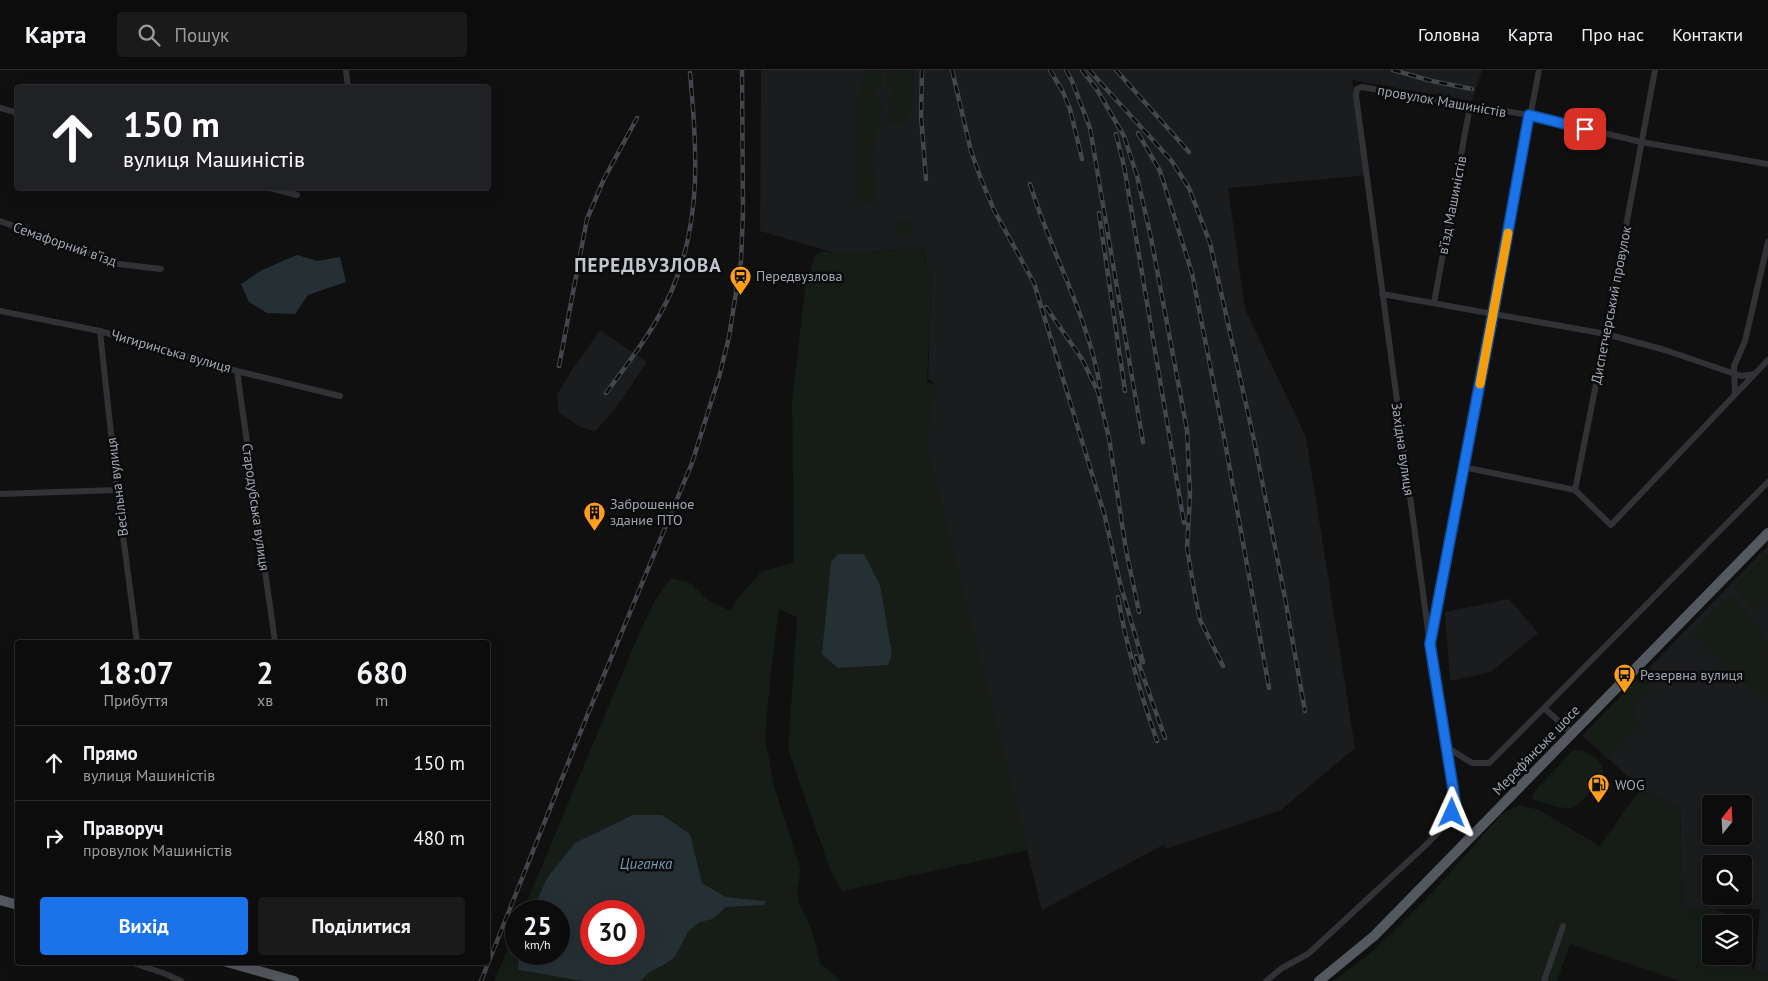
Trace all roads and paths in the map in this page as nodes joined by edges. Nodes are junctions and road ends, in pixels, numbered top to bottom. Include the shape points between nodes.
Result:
1 (346, 70) edge
2 (1539, 70) edge
3 (1655, 70) edge
4 (348, 85) edge
5 (1356, 96) joint
6 (1470, 106) junction
7 (0, 108) edge
8 (15, 112) edge
9 (1529, 115) junction
10 (1641, 142) junction
11 (1768, 164) edge
12 (278, 190) edge
13 (297, 195) dead end
14 (0, 221) edge
15 (1768, 242) edge
16 (161, 269) dead end
17 (1382, 294) junction
18 (1434, 303) junction
19 (0, 311) edge
20 (1493, 314) junction
21 (100, 330) junction
22 (1606, 334) junction
23 (1768, 360) edge
24 (237, 370) junction
25 (1734, 373) junction
26 (1754, 374) junction
27 (1735, 394) junction
28 (340, 396) dead end
29 (1463, 467) junction
30 (1768, 482) edge
31 (117, 490) junction
32 (1574, 490) junction
33 (0, 494) edge
34 (1768, 533) edge
35 (137, 640) edge
36 (275, 640) edge
37 (1430, 644) junction
38 (1544, 708) junction
39 (1572, 733) junction
40 (1445, 746) junction
41 (0, 900) edge
42 (15, 904) edge
43 (1563, 926) dead end
44 (139, 965) edge
45 (238, 965) edge
46 (181, 981) edge
47 (294, 981) edge
48 (1266, 981) edge
49 (1319, 981) edge
50 (1544, 981) edge

1 - 4 street
2 - 9 street
3 - 10 street, Диспетчерський провулок
5 - 6 street, провулок Машиністів via 1362,87
5 - 17 street, Західна вулиця
6 - 9 street, провулок Машиністів
6 - 18 street, в’їзд Машиністів
7 - 8 street
9 - 10 street, провулок Машиністів
9 - 20 street
10 - 11 street, провулок Машиністів
10 - 22 street, Диспетчерський провулок
12 - 13 street
14 - 16 street, Семафорний в’їзд via 118,264
15 - 25 street via 1746,341
17 - 18 street
17 - 37 street, Західна вулиця
18 - 20 street
19 - 21 street, Чигиринська вулиця
20 - 22 street
20 - 29 street
21 - 24 street, Чигиринська вулиця
21 - 31 street, Весільна вулиця
22 - 25 street
22 - 32 street, Диспетчерський провулок
23 - 26 street
24 - 28 street, Чигиринська вулиця
24 - 36 street, Стародубська вулиця
25 - 26 street via 1741,376
25 - 27 street
26 - 27 street
27 - 32 street via 1611,526
29 - 32 street
29 - 37 street
30 - 38 street
31 - 33 street
31 - 35 street, Весільна вулиця
34 - 39 highway, Мереф’янське шосе
37 - 40 street, Західна вулиця
38 - 39 street
38 - 40 street via 1488,763 1472,763
39 - 49 highway, Мереф’янське шосе via 1374,936
40 - 48 street, Західна вулиця via 1455,801 1449,821 1308,954
41 - 42 highway
43 - 50 street
44 - 46 street
45 - 47 highway

